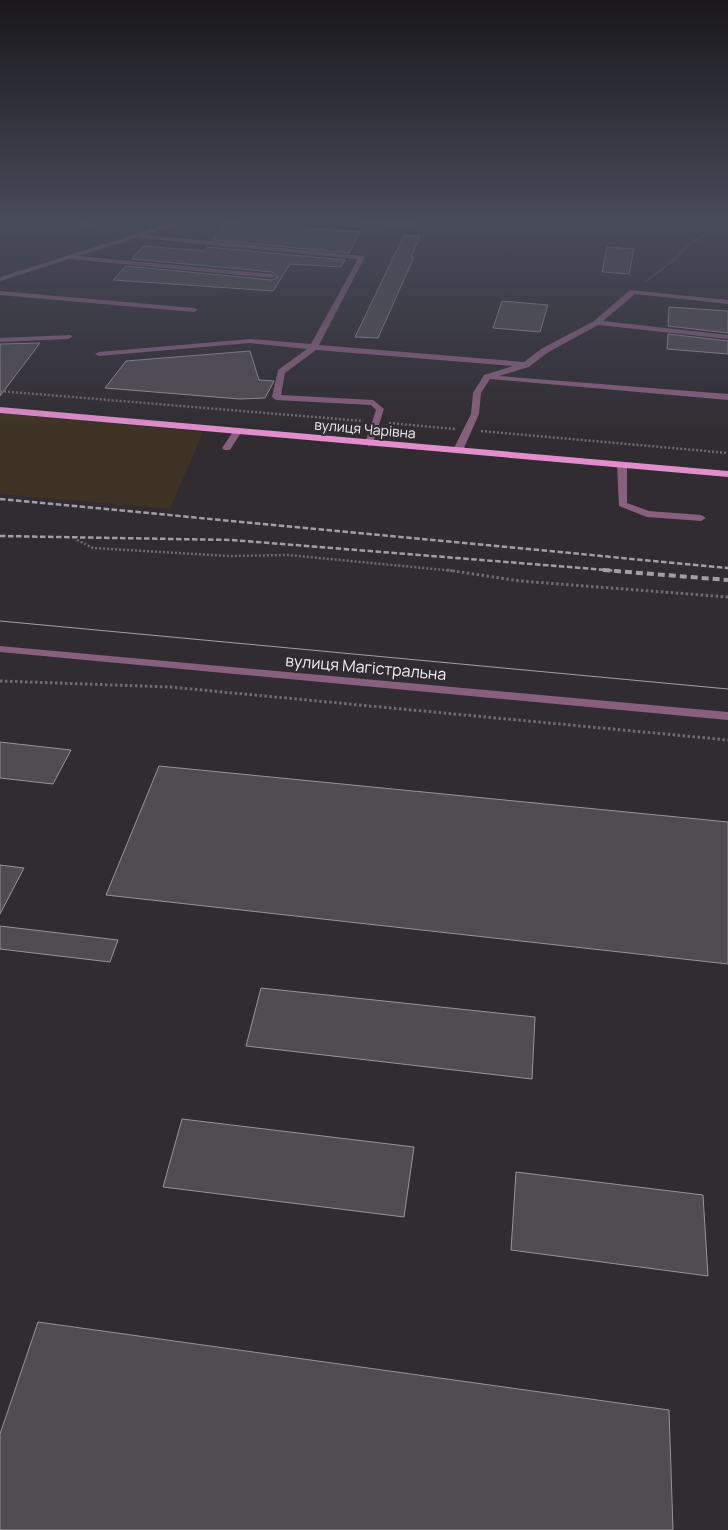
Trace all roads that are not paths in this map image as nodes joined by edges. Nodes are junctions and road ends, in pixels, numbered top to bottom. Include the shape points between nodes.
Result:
1 (344, 290) edge
2 (0, 293) edge
3 (728, 302) edge
4 (194, 310) dead end
5 (597, 323) junction
6 (68, 337) dead end
7 (728, 337) edge
8 (0, 340) edge
9 (314, 347) junction
10 (99, 354) dead end
11 (526, 365) junction
12 (486, 377) junction
13 (728, 397) edge
14 (0, 410) edge
15 (238, 431) junction
16 (369, 443) junction
17 (227, 448) dead end
18 (458, 450) junction
19 (622, 465) junction
20 (728, 474) edge
21 (702, 518) dead end
22 (0, 650) edge
23 (728, 716) edge

1 - 9 street
2 - 4 street
3 - 5 street via 633,292
5 - 7 street
5 - 11 street via 544,351
6 - 8 street
9 - 10 street via 250,341
9 - 11 street
9 - 16 street via 281,372 276,397 373,402 380,408
11 - 12 street
12 - 13 street
12 - 18 street via 478,393 475,414
14 - 15 main road, вулиця Чарівна
15 - 16 main road, вулиця Чарівна
15 - 17 street
16 - 18 main road, вулиця Чарівна
18 - 19 main road, вулиця Чарівна
19 - 20 main road, вулиця Чарівна
19 - 21 street via 622,504 647,514
22 - 23 street, вулиця Магістральна

